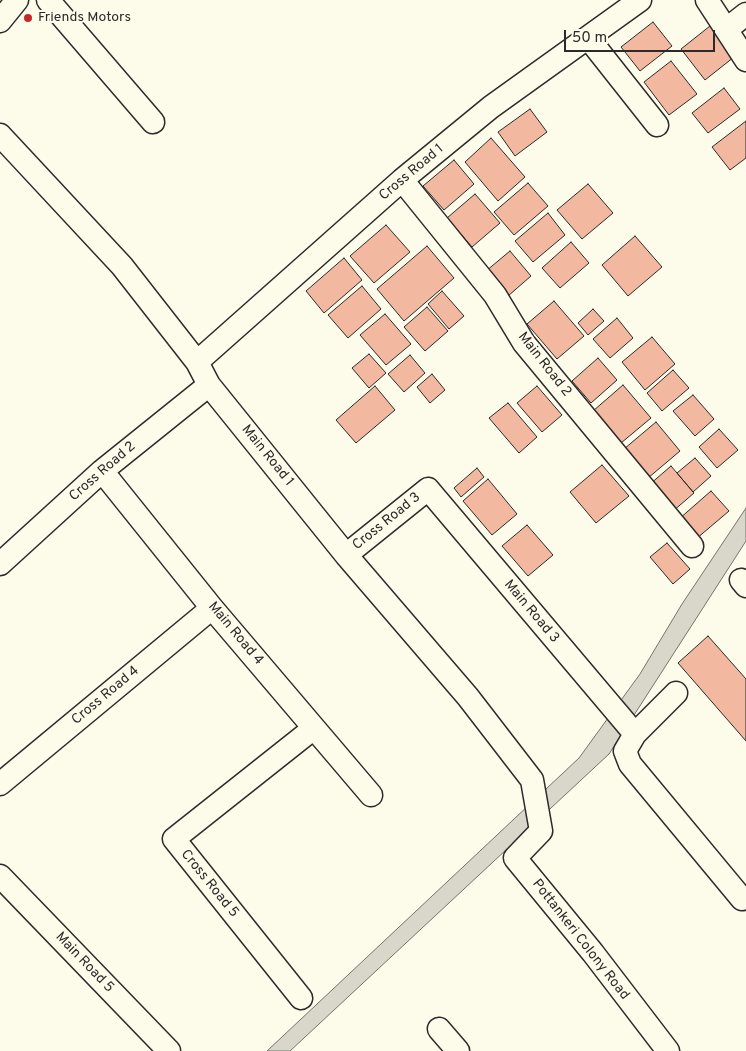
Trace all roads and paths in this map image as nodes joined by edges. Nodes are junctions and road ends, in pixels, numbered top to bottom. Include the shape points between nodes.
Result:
1 (17, 0) edge
2 (48, 0) edge
3 (640, 0) edge
4 (707, 0) edge
5 (746, 14) edge
6 (0, 21) edge
7 (726, 29) junction
8 (589, 39) junction
9 (746, 60) edge
10 (153, 122) dead end
11 (657, 125) dead end
12 (0, 135) edge
13 (402, 180) junction
14 (197, 362) junction
15 (209, 385) junction
16 (102, 471) junction
17 (428, 489) joint
18 (692, 546) dead end
19 (346, 555) junction
20 (0, 564) edge
21 (212, 608) junction
22 (676, 693) dead end
23 (314, 728) junction
24 (635, 734) junction
25 (0, 784) edge
26 (371, 795) dead end
27 (541, 831) joint
28 (0, 876) edge
29 (742, 899) dead end
30 (301, 998) dead end
31 (439, 1029) dead end
32 (168, 1051) edge
33 (458, 1051) edge
34 (668, 1051) edge

1 - 6 street
2 - 10 street
3 - 8 street, Cross Road 1
4 - 7 street
5 - 7 street
7 - 9 street
8 - 11 street
8 - 13 street, Cross Road 1 via 491,107
12 - 14 street, Main Road 1 via 122,266
13 - 14 street, Cross Road 1
13 - 18 street, Main Road 2 via 495,295 524,343
14 - 15 street, Main Road 1
15 - 16 street, Cross Road 2
15 - 19 street, Main Road 1
16 - 20 street, Cross Road 2
16 - 21 street, Main Road 4
17 - 19 street, Cross Road 3
17 - 24 street, Main Road 3
19 - 27 street, Main Road 1 via 468,697 532,780
21 - 23 street, Main Road 4
21 - 25 street, Cross Road 4
22 - 24 street
23 - 26 street, Main Road 4
23 - 30 street, Cross Road 5 via 174,839
24 - 29 street via 625,751 630,764
27 - 34 street, Pottankeri Colony Road via 515,858
28 - 32 street, Main Road 5
31 - 33 street

